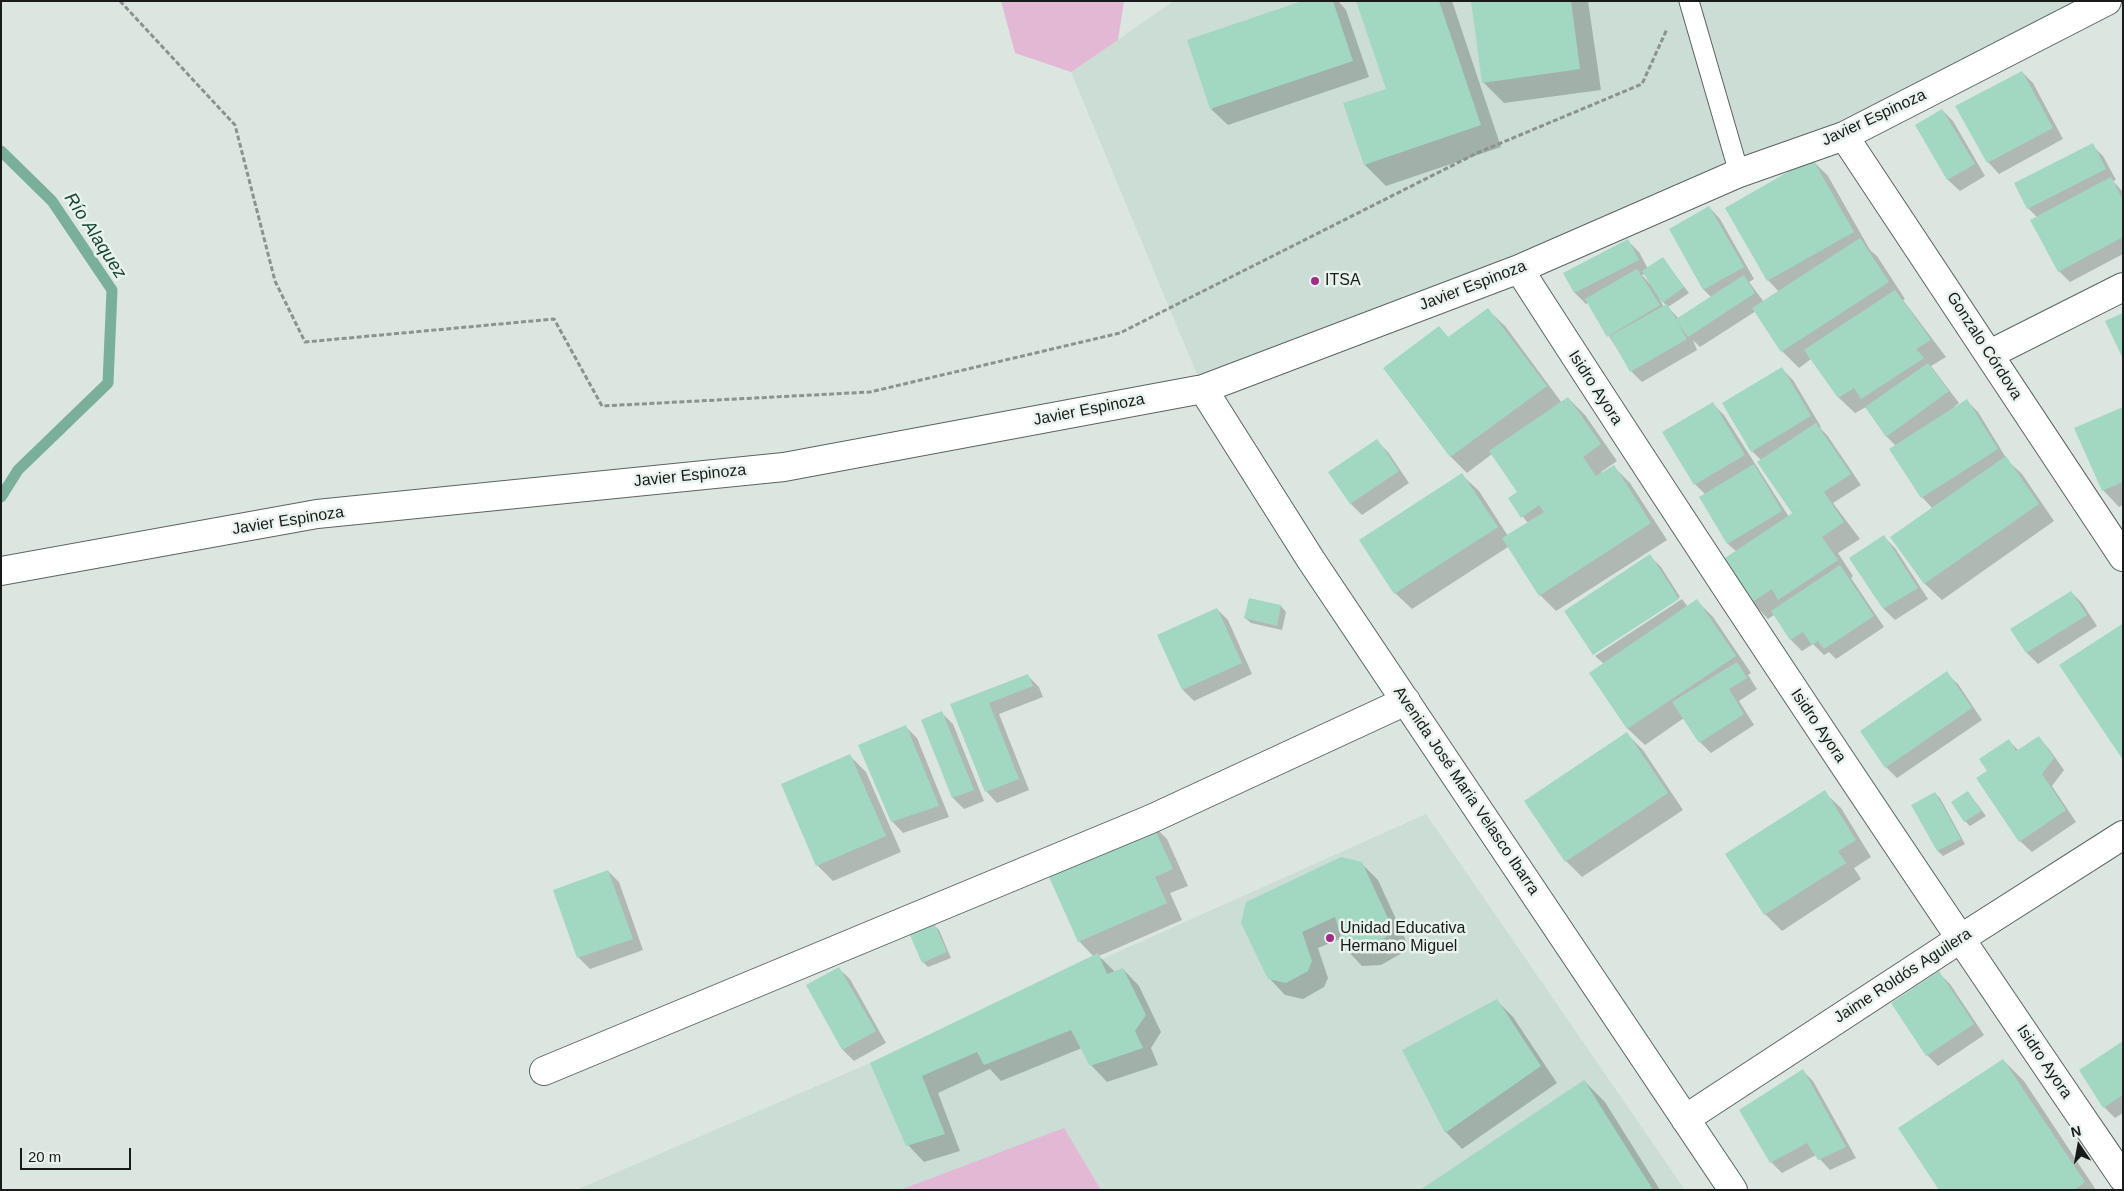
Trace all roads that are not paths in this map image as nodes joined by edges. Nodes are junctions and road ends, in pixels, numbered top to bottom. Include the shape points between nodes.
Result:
1 (1690, 1) edge
2 (2107, 1) edge
3 (1844, 136) junction
4 (1739, 173) junction
5 (1519, 269) junction
6 (2123, 287) edge
7 (1990, 354) junction
8 (1203, 389) junction
9 (2123, 558) edge
10 (1, 571) edge
11 (1406, 701) junction
12 (2123, 835) edge
13 (1960, 939) junction
14 (544, 1071) dead end
15 (1685, 1119) junction
16 (2123, 1178) edge
17 (1733, 1190) edge

1 - 4 lane
2 - 3 street, Javier Espinoza
3 - 4 street, Javier Espinoza
3 - 7 street, Gonzalo Córdova
4 - 5 street, Javier Espinoza
5 - 8 street, Javier Espinoza
5 - 13 street, Isidro Ayora via 1680,519
6 - 7 street
7 - 9 street, Gonzalo Córdova
8 - 10 street, Javier Espinoza via 784,467 318,514
8 - 11 street, Avenida José Maria Velasco Ibarra via 1311,560
11 - 14 street via 1151,819
11 - 15 street, Avenida José Maria Velasco Ibarra
12 - 13 street, Jaime Roldós Aguilera
13 - 15 street, Jaime Roldós Aguilera
13 - 16 street, Isidro Ayora
15 - 17 street, Avenida José Maria Velasco Ibarra

